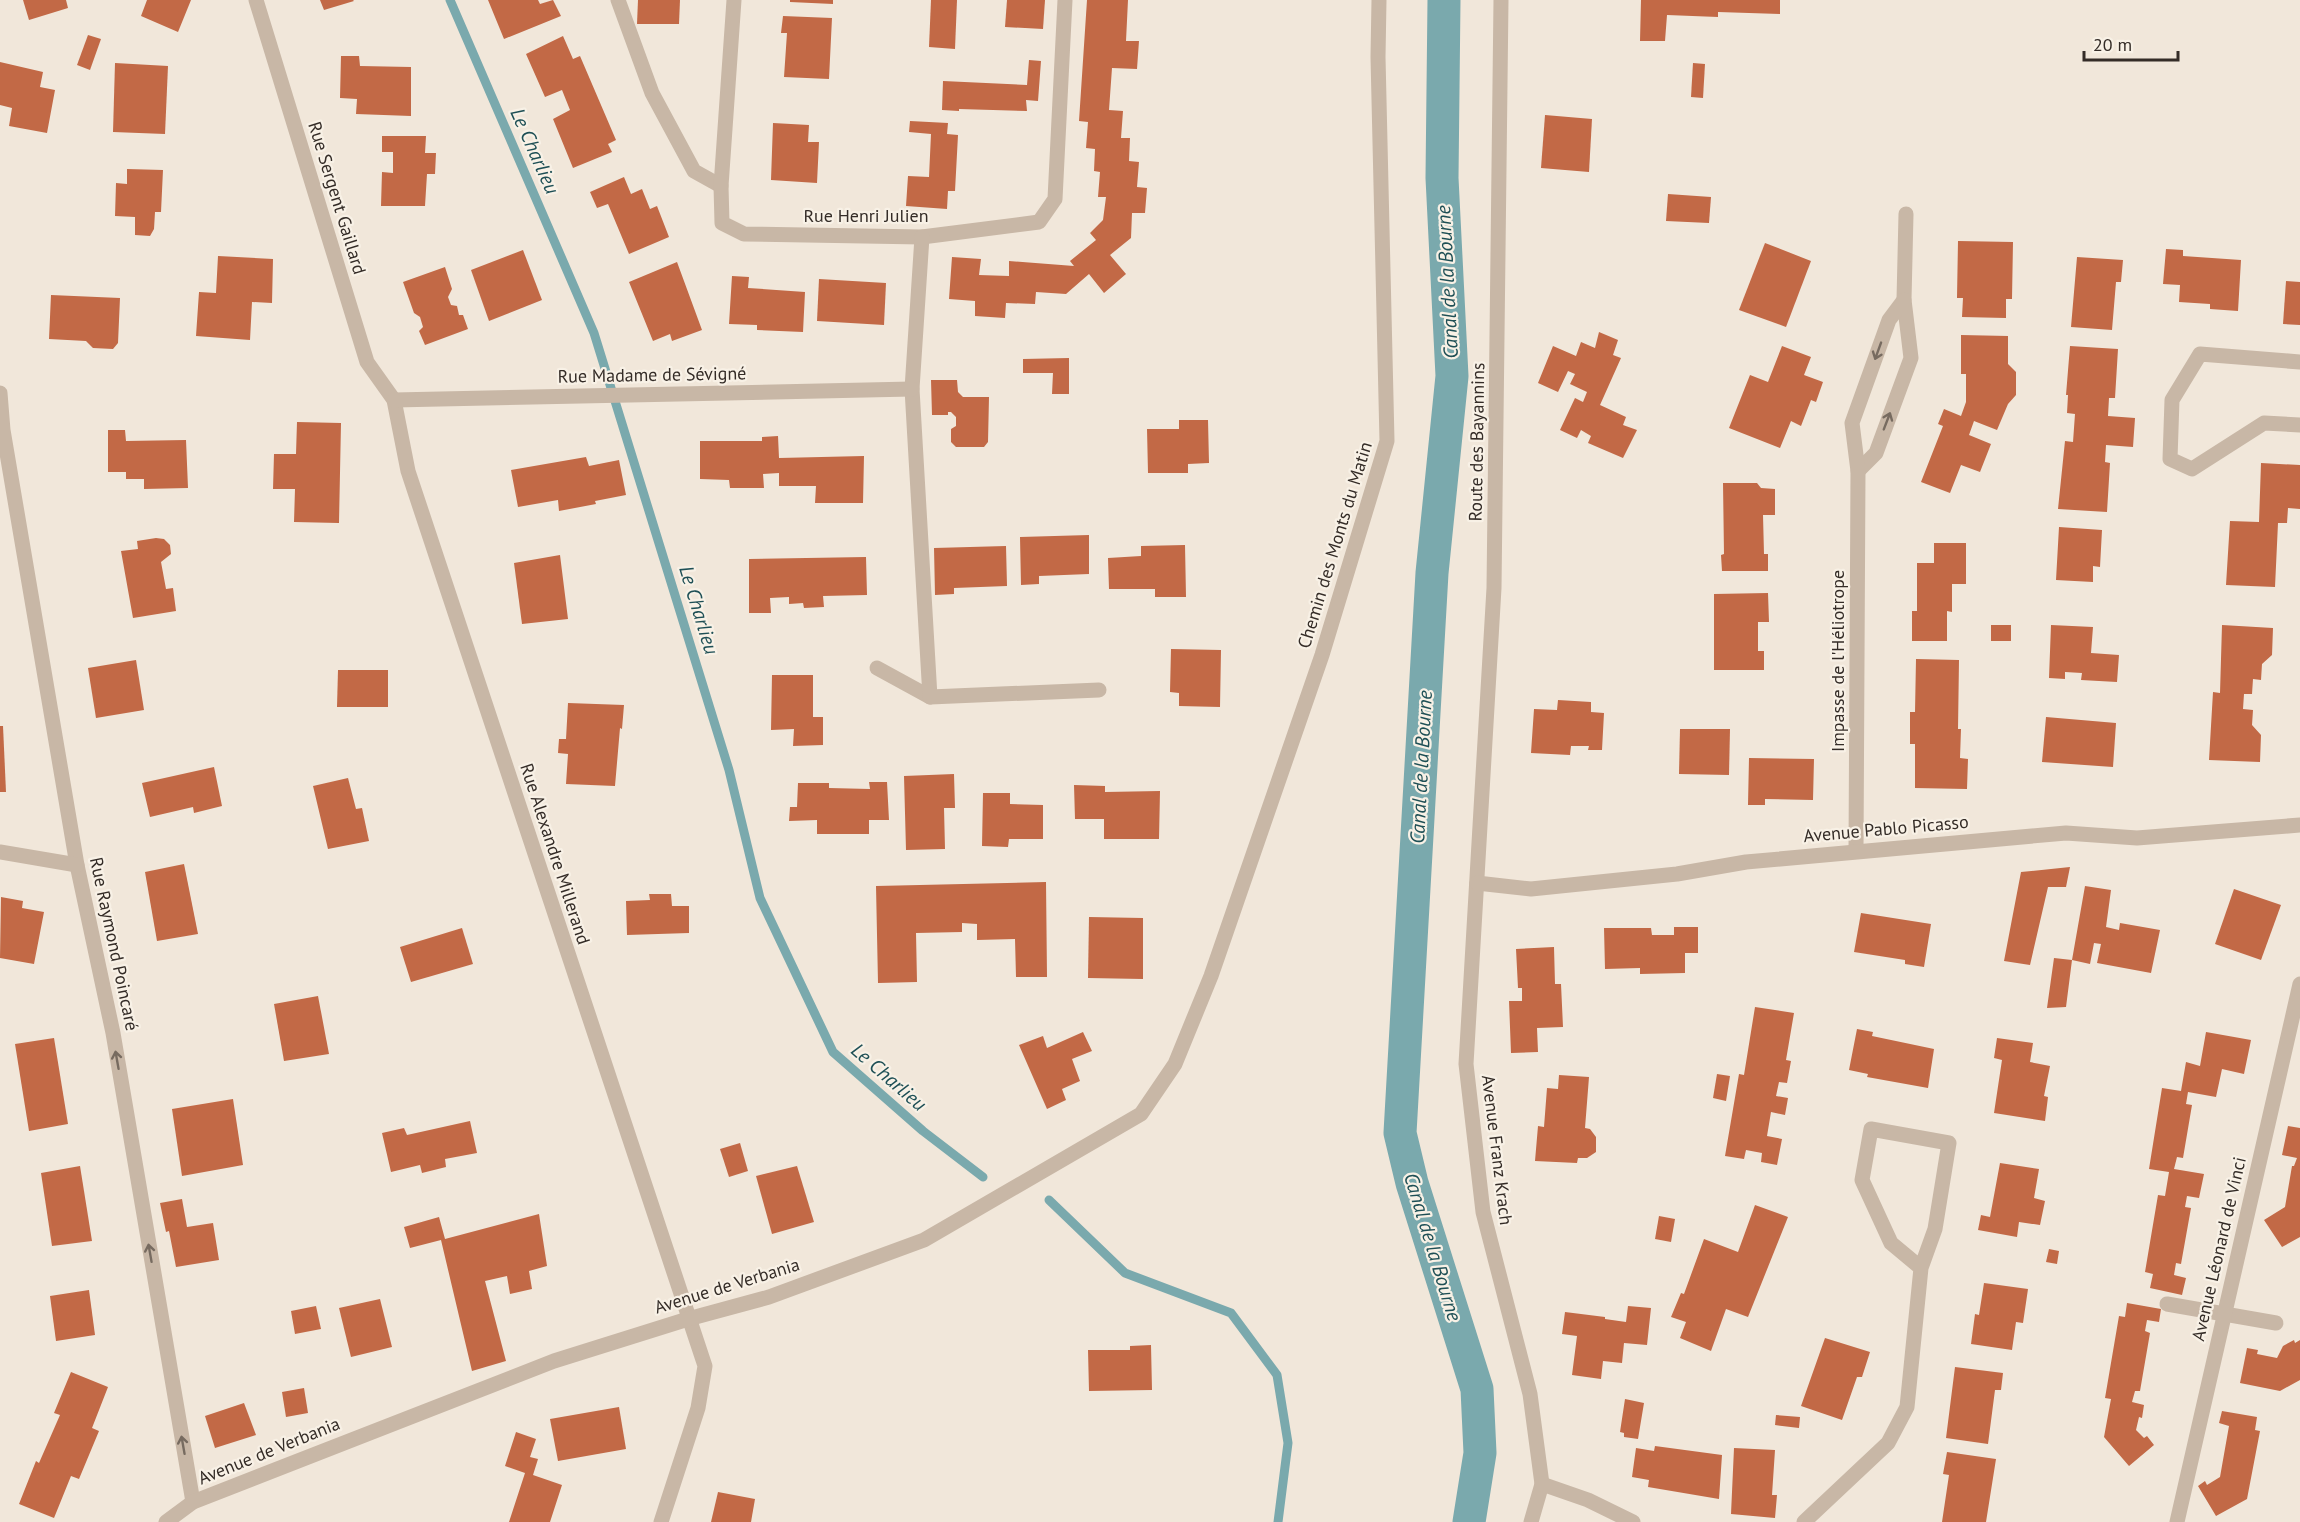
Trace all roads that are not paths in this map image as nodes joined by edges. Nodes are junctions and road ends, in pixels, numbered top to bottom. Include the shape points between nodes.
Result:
1 (256, 0) edge
2 (618, 0) edge
3 (735, 0) edge
4 (1065, 0) edge
5 (1379, 0) edge
6 (1501, 0) edge
7 (721, 186) junction
8 (1906, 214) dead end
9 (922, 237) junction
10 (1904, 300) junction
11 (2300, 362) edge
12 (912, 389) junction
13 (0, 393) edge
14 (394, 400) junction
15 (2300, 425) edge
16 (1858, 471) junction
17 (877, 668) dead end
18 (1100, 690) dead end
19 (930, 697) junction
20 (2300, 825) edge
21 (0, 852) edge
22 (1856, 852) junction
23 (77, 865) junction
24 (1477, 883) junction
25 (1211, 976) joint
26 (2300, 984) edge
27 (1921, 1268) junction
28 (2167, 1304) dead end
29 (2224, 1314) junction
30 (688, 1319) junction
31 (2276, 1323) dead end
32 (1542, 1484) junction
33 (193, 1502) junction
34 (166, 1522) edge
35 (661, 1522) edge
36 (1531, 1522) edge
37 (1634, 1522) edge
38 (1804, 1522) edge
39 (2177, 1522) edge

1 - 14 street, Rue Sergent Gaillard via 367,362
2 - 7 street via 652,93 694,171
3 - 7 street
4 - 9 street, Rue Henri Julien via 1054,200 1039,222
5 - 25 street, Chemin des Monts du Matin via 1387,441 1322,655
6 - 24 street, Route des Bayannins via 1494,588
7 - 9 street, Rue Henri Julien via 722,223 744,234
8 - 10 street
9 - 12 street
10 -> 16 street, Impasse de l'Héliotrope via 1889,320 1852,423
16 -> 10 street via 1876,453 1911,358
11 - 15 street via 2200,354 2172,400 2170,459 2192,469 2264,423
12 - 14 street, Rue Madame de Sévigné
12 - 19 street
13 - 23 street, Rue Raymond Poincaré
14 - 30 street, Rue Alexandre Millerand via 408,471
16 - 22 street, Impasse de l'Héliotrope
17 - 19 street
18 - 19 street
20 - 22 street, Avenue Pablo Picasso via 2137,838 2066,833
21 - 23 street
22 - 24 street, Avenue Pablo Picasso via 1531,889
33 -> 23 street, Rue Raymond Poincaré via 113,1033
24 - 32 street, Avenue Franz Krach via 1466,1064 1483,1212 1530,1394
25 - 30 street, Avenue de Verbania via 1175,1064 1142,1114 924,1240 769,1297
26 - 29 street, Avenue Léonard de Vinci
27 - 27 street via 1935,1229 1949,1143 1871,1128 1862,1180 1891,1243
27 - 38 street via 1907,1407 1888,1443
28 - 29 street
29 - 31 street
29 - 39 street, Avenue Léonard de Vinci
30 - 33 street, Avenue de Verbania via 554,1361
30 - 35 street, Rue Alexandre Millerand via 705,1366 698,1408
32 - 36 street, Avenue Franz Krach
32 - 37 street
33 - 34 street, Avenue de Verbania

